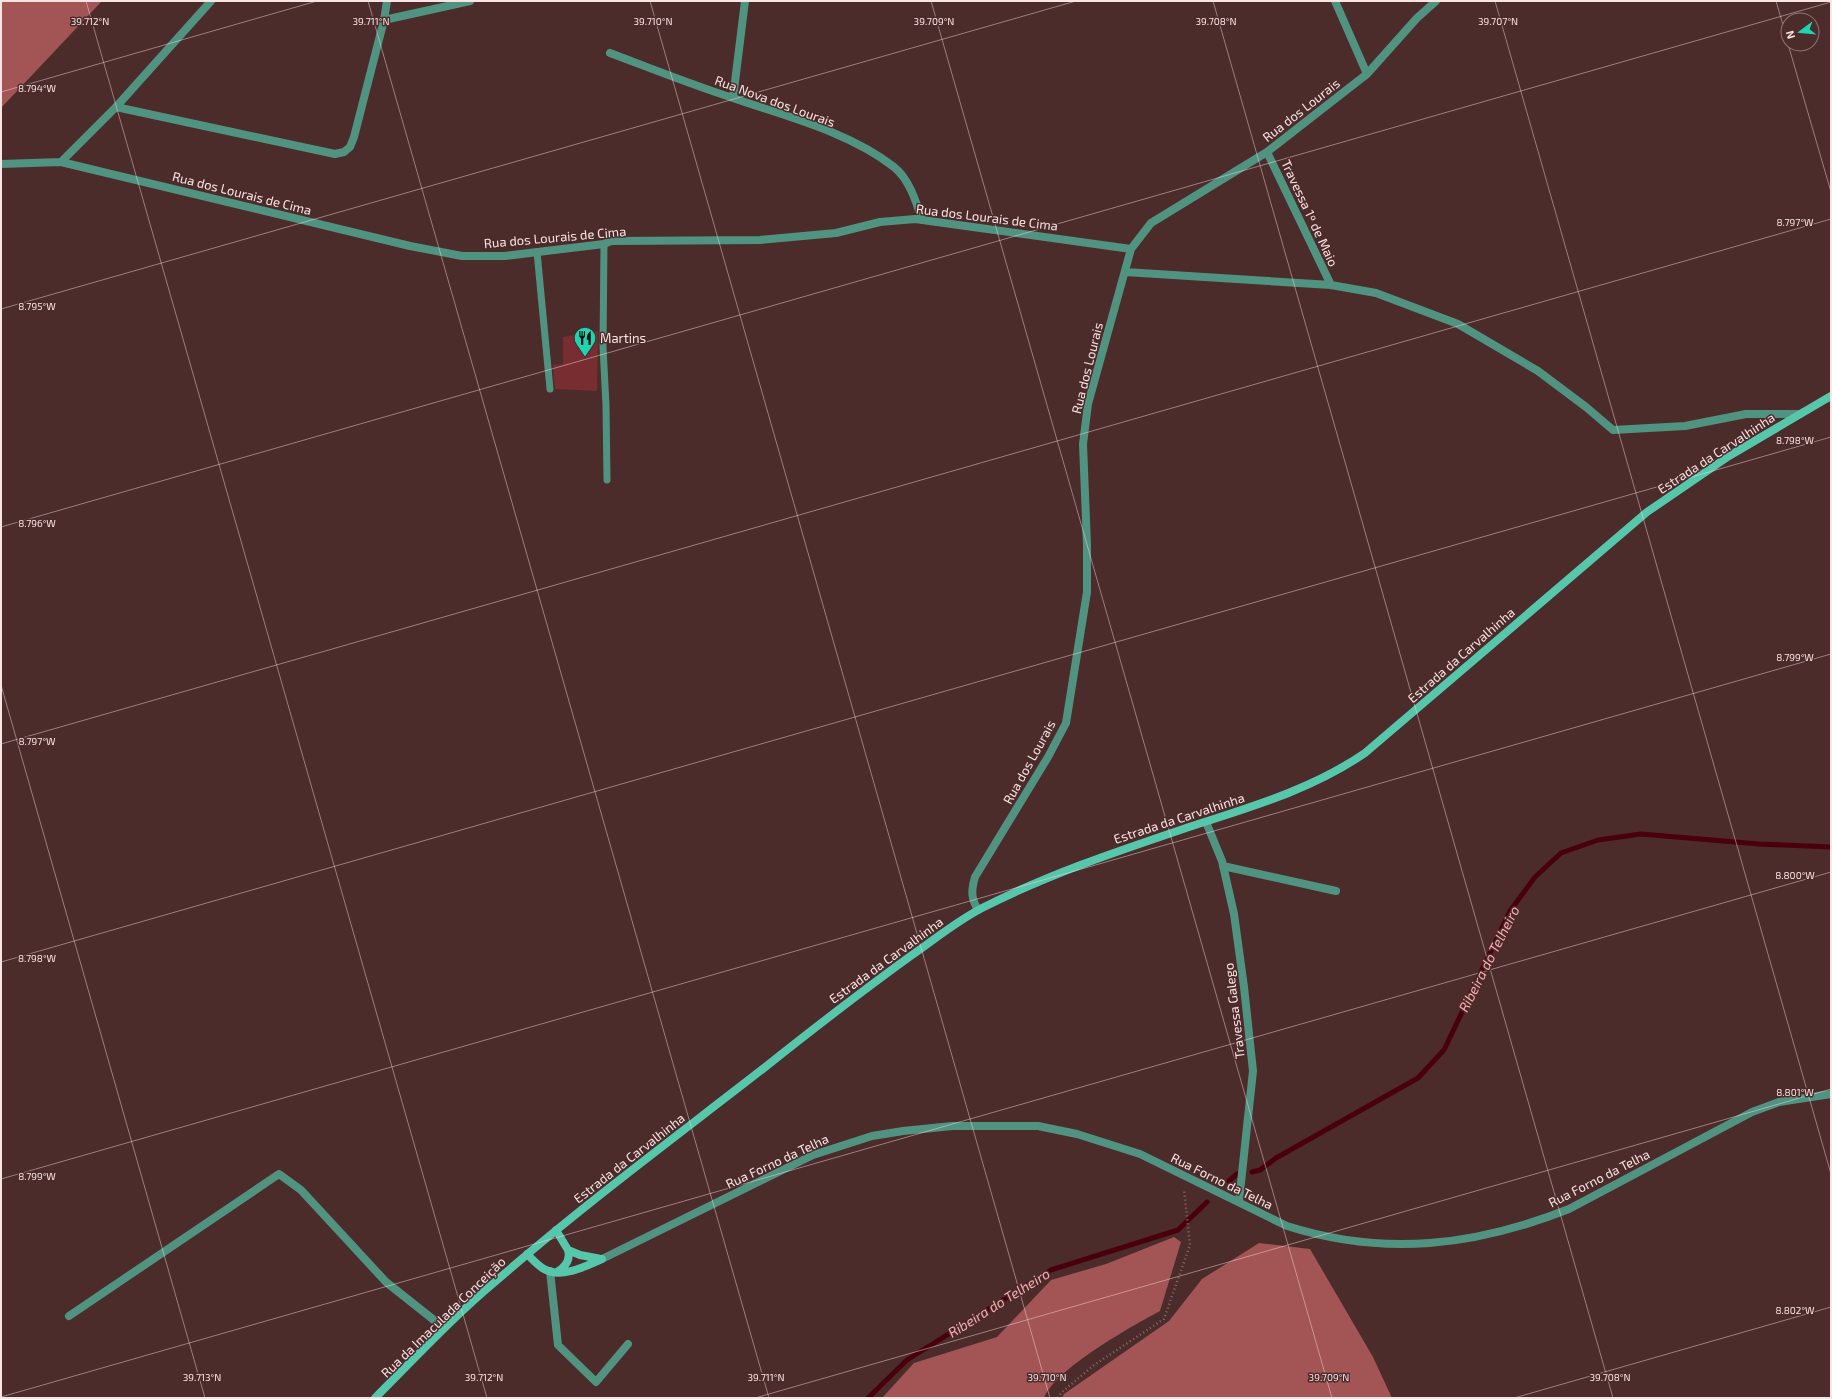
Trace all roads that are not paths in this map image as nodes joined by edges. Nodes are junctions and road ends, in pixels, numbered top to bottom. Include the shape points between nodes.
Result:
1 (211, 1) edge
2 (387, 1) edge
3 (470, 1) edge
4 (745, 1) edge
5 (1335, 1) edge
6 (1436, 1) edge
7 (384, 20) junction
8 (610, 53) dead end
9 (1367, 74) junction
10 (733, 98) junction
11 (116, 107) junction
12 (1267, 152) junction
13 (61, 162) junction
14 (1, 164) edge
15 (922, 220) junction
16 (604, 244) junction
17 (1131, 249) junction
18 (536, 252) junction
19 (1125, 272) junction
20 (1331, 286) junction
21 (550, 389) dead end
22 (1831, 396) edge
23 (1800, 414) junction
24 (607, 480) dead end
25 (1206, 822) junction
26 (1223, 866) junction
27 (1336, 891) dead end
28 (978, 910) junction
29 (1831, 1094) edge
30 (1239, 1201) junction
31 (556, 1230) junction
32 (568, 1250) junction
33 (527, 1254) junction
34 (602, 1259) junction
35 (553, 1272) junction
36 (69, 1316) dead end
37 (444, 1328) junction
38 (628, 1344) dead end
39 (375, 1398) edge

1 - 11 street
2 - 7 street
3 - 7 street
4 - 10 street
5 - 9 street
6 - 9 street, Rua dos Lourais via 1417,18
7 - 11 street via 354,137 344,152 335,154
8 - 10 street, Rua Nova dos Lourais
9 - 12 street, Rua dos Lourais
10 - 15 street, Rua Nova dos Lourais via 788,115 858,145 895,168 913,193
11 - 13 street
12 - 17 street, Rua dos Lourais via 1151,223
12 - 20 street, Travessa 1º de Maio
13 - 14 street, Rua dos Lourais de Cima
13 - 18 street, Rua dos Lourais de Cima via 402,244 462,256 505,256
15 - 16 street, Rua dos Lourais de Cima via 880,222 836,233 760,240 611,241
15 - 17 street, Rua dos Lourais de Cima
16 - 18 street, Rua dos Lourais de Cima
16 - 24 lane via 603,347
17 - 19 street, Rua dos Lourais
18 - 21 lane
19 - 20 street
19 - 28 street, Rua dos Lourais via 1086,417 1083,444 1087,592 1066,723 976,877 972,899
20 - 23 street via 1376,293 1458,324 1538,371 1586,406 1613,430 1685,426 1746,414
22 - 23 main road, Estrada da Carvalhinha
23 - 25 main road, Estrada da Carvalhinha via 1729,456 1647,512 1365,753 1305,787
25 - 26 street, Travessa Galego
25 - 28 main road, Estrada da Carvalhinha via 1065,870
26 - 27 street
26 - 30 street, Travessa Galego via 1234,914 1253,1071
28 - 31 main road, Estrada da Carvalhinha via 859,993
29 - 30 street, Rua Forno da Telha via 1779,1102 1752,1112 1569,1209 1539,1221 1478,1236 1407,1245 1369,1244 1287,1226
30 - 34 street, Rua Forno da Telha via 1140,1154 1108,1143 1038,1126 952,1126 872,1136 813,1155
31 - 32 main road
31 - 33 main road, Estrada da Carvalhinha
32 - 34 main road
32 - 35 main road via 568,1261 565,1266
33 - 35 main road via 544,1270
33 - 37 main road, Rua da Imaculada Conceição
34 - 35 main road, Rua Forno da Telha via 571,1271
35 - 38 street via 558,1345 596,1382
36 - 37 street via 279,1174 301,1190 386,1282
37 - 39 main road, Rua da Imaculada Conceição

